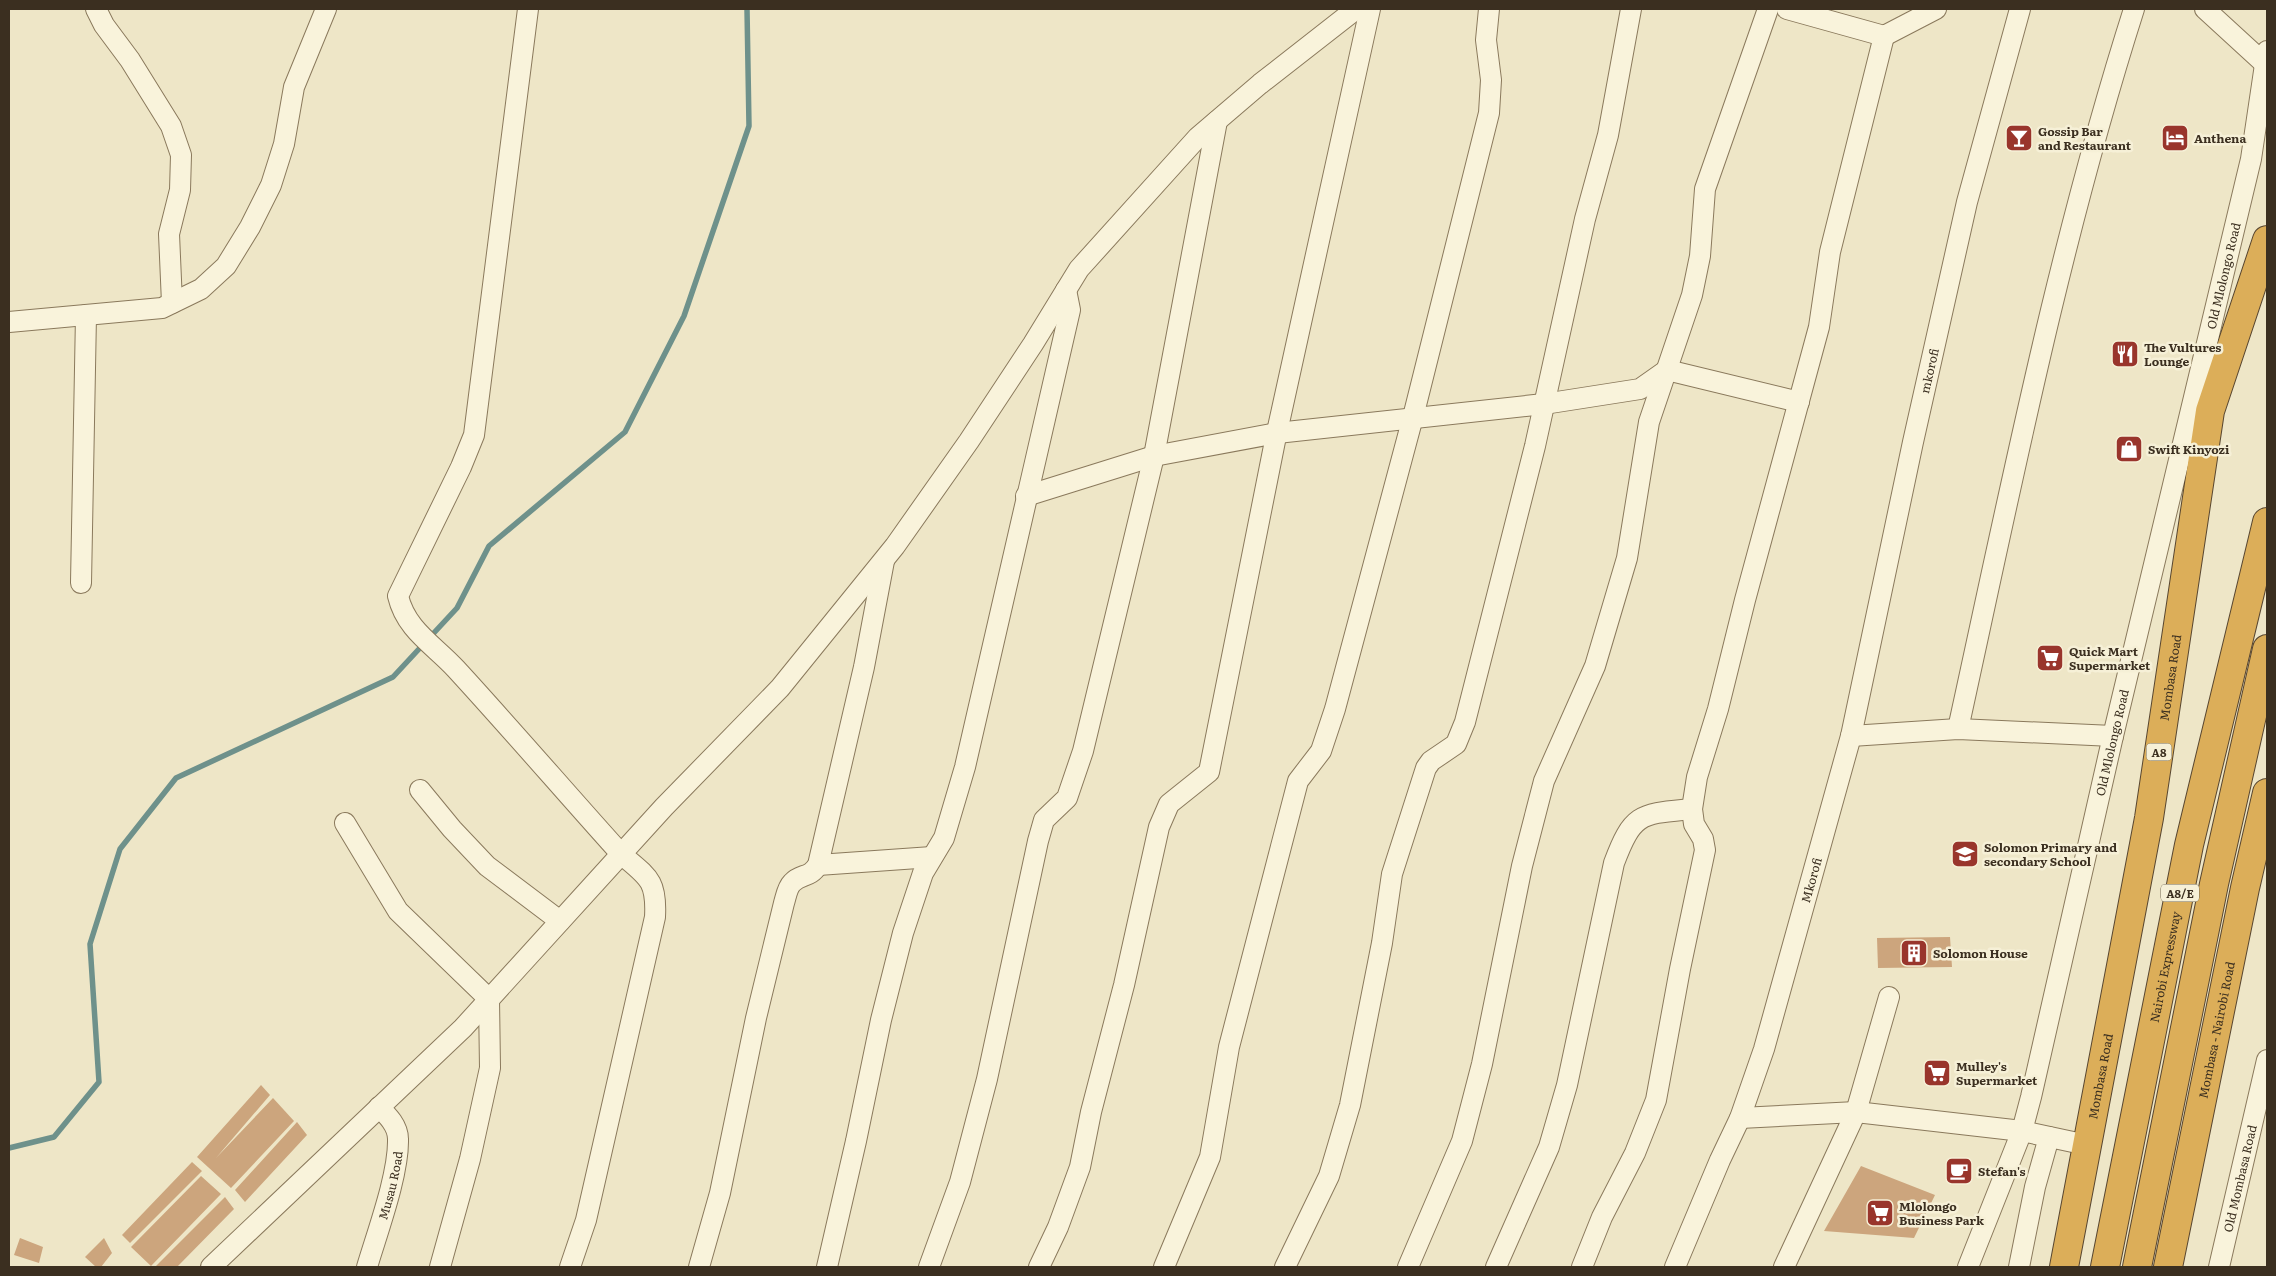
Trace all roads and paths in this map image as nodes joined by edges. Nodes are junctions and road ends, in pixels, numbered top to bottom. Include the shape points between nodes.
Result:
1 (96, 9) edge
2 (326, 9) edge
3 (528, 9) edge
4 (1356, 9) edge
5 (1370, 9) edge
6 (1489, 9) edge
7 (1632, 9) edge
8 (1768, 9) edge
9 (1787, 9) edge
10 (1936, 9) edge
11 (2020, 9) edge
12 (2134, 9) edge
13 (2204, 9) edge
14 (1884, 36) junction
15 (2266, 57) edge
16 (1217, 121) junction
17 (2267, 240) edge
18 (1066, 290) junction
19 (172, 303) junction
20 (86, 315) junction
21 (9, 322) edge
22 (1667, 370) junction
23 (1799, 402) junction
24 (1544, 404) junction
25 (1413, 417) junction
26 (1277, 433) junction
27 (1154, 456) junction
28 (1026, 496) junction
29 (2267, 522) edge
30 (884, 559) junction
31 (82, 583) dead end
32 (2267, 650) edge
33 (1958, 729) junction
34 (1851, 736) junction
35 (2113, 736) junction
36 (420, 790) dead end
37 (2267, 793) edge
38 (1692, 809) junction
39 (346, 824) dead end
40 (621, 854) junction
41 (932, 857) junction
42 (818, 865) junction
43 (560, 921) junction
44 (1889, 996) dead end
45 (489, 999) junction
46 (2267, 1060) edge
47 (379, 1107) junction
48 (1856, 1112) junction
49 (1740, 1118) junction
50 (2022, 1131) junction
51 (2049, 1137) junction
52 (2087, 1146) junction
53 (238, 1242) junction
54 (211, 1267) edge
55 (231, 1267) edge
56 (366, 1267) edge
57 (440, 1267) edge
58 (570, 1267) edge
59 (700, 1267) edge
60 (827, 1267) edge
61 (929, 1267) edge
62 (1039, 1267) edge
63 (1164, 1267) edge
64 (1285, 1267) edge
65 (1408, 1267) edge
66 (1496, 1267) edge
67 (1582, 1267) edge
68 (1675, 1267) edge
69 (1784, 1267) edge
70 (1968, 1267) edge
71 (2019, 1267) edge
72 (2064, 1267) edge
73 (2105, 1267) edge
74 (2137, 1267) edge
75 (2168, 1267) edge
76 (2219, 1267) edge

1 - 19 street via 171,126 181,155 180,190 169,234
2 - 19 street via 294,87 284,144 271,185 250,227 226,266 200,289
3 - 40 street via 474,436 398,596 401,611 414,629 455,668
4 - 16 street
5 - 26 street
6 - 25 street via 1486,40 1491,80 1488,112
7 - 24 street via 1608,135 1585,219
8 - 22 street via 1705,189 1702,240 1692,294
9 - 14 street
10 - 14 street
11 - 34 street, mkorofi via 1967,202
12 - 33 street via 2056,284
13 - 15 street
14 - 23 street via 1830,252 1819,327
15 - 35 street, Old Mlolongo Road via 2251,159
16 - 18 street via 1198,137 1137,204 1079,269
16 - 27 street
17 - 52 highway, Mombasa Road / A8 via 2210,411 2149,818
18 - 28 street via 1070,310
18 - 30 street via 969,441
19 - 20 street via 162,308
20 - 21 street
20 - 31 street
22 - 23 street
22 - 24 street via 1640,388
22 - 65 street via 1649,422 1627,558 1601,648 1542,790 1522,866 1482,1064 1462,1141
23 - 38 street via 1697,777
24 - 25 street
24 - 64 street via 1465,722 1456,744 1426,768 1392,874 1382,944 1350,1105 1329,1176
25 - 26 street
25 - 63 street via 1335,709 1321,751 1298,781 1231,1038 1210,1157
26 - 27 street
26 - 62 street via 1210,772 1168,804 1159,827 1124,985 1090,1112 1080,1167
27 - 28 street
27 - 61 street via 1084,750 1067,798 1044,820 987,1079 960,1182
28 - 41 street via 965,767 944,838
29 - 73 highway, Nairobi Expressway / A8/E via 2189,845
30 - 40 street via 780,688
30 - 42 street via 864,666
32 - 74 highway, A8/E via 2214,884
33 - 34 street
33 - 35 street
34 - 49 street, Mkorofi via 1764,1049
35 - 50 street, Old Mlolongo Road
36 - 43 street via 487,866
37 - 75 highway, Mombasa - Nairobi Road
38 - 66 street via 1652,813 1634,822 1622,840 1614,863 1567,1085 1548,1147
38 - 67 street via 1704,850 1656,1100
39 - 45 street via 398,910
40 - 43 street
40 - 58 street via 648,877 656,895 655,917 586,1220
41 - 42 street
41 - 60 street via 923,873 903,933
42 - 59 street via 812,874 790,885 784,903 756,1018 720,1193
43 - 45 street
44 - 48 street
45 - 47 street
45 - 57 street via 490,1068 468,1168
46 - 76 street, Old Mombasa Road
47 - 53 street
47 - 56 street, Musau Road via 392,1120 398,1138 393,1176
48 - 49 street
48 - 50 street
48 - 69 street
49 - 68 street, Mkorofi
50 - 51 street
50 - 70 street, Old Mlolongo Road
51 - 52 street
51 - 71 street
52 - 72 highway, Mombasa Road / A8
53 - 54 street
53 - 55 street

